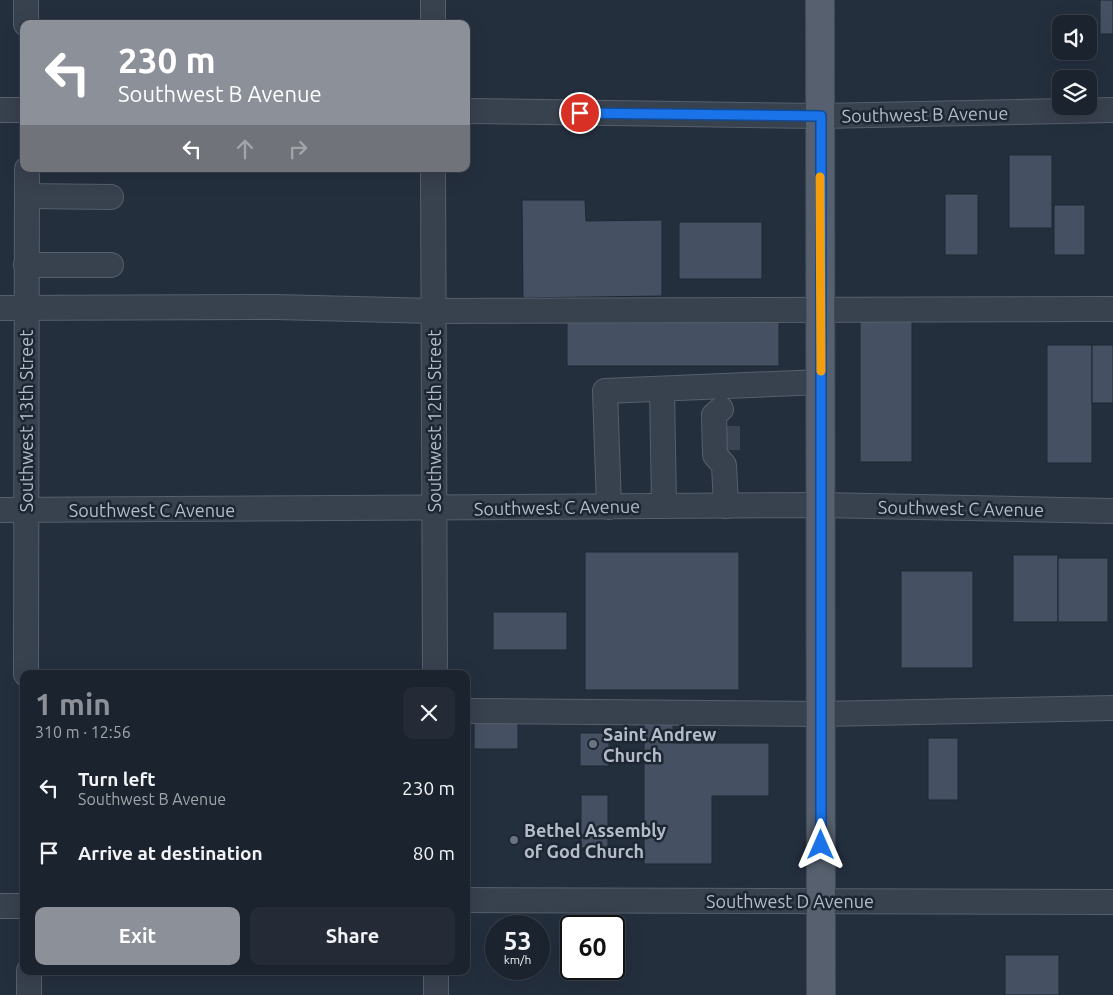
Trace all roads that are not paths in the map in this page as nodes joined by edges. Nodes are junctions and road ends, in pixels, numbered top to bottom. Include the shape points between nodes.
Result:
1 (26, 0) edge
2 (433, 0) edge
3 (820, 0) edge
4 (26, 20) edge
5 (433, 20) edge
6 (0, 110) edge
7 (20, 110) edge
8 (1113, 110) edge
9 (470, 111) edge
10 (821, 116) junction
11 (27, 172) edge
12 (433, 172) edge
13 (27, 196) junction
14 (111, 197) dead end
15 (26, 265) junction
16 (111, 265) dead end
17 (0, 308) edge
18 (26, 308) junction
19 (1113, 310) edge
20 (434, 311) junction
21 (821, 311) junction
22 (821, 382) junction
23 (720, 386) junction
24 (662, 388) junction
25 (821, 505) junction
26 (664, 506) junction
27 (726, 506) junction
28 (609, 507) junction
29 (434, 508) junction
30 (0, 510) edge
31 (26, 510) junction
32 (1113, 511) edge
33 (26, 670) edge
34 (435, 670) edge
35 (1113, 708) edge
36 (470, 711) edge
37 (821, 714) junction
38 (470, 900) edge
39 (821, 901) junction
40 (1113, 902) edge
41 (0, 906) edge
42 (20, 906) edge
43 (29, 975) edge
44 (436, 975) edge
45 (29, 995) edge
46 (436, 995) edge
47 (821, 995) edge

1 - 4 street
2 - 5 street
3 - 10 main road
6 - 7 street
8 - 10 street, Southwest B Avenue
9 - 10 street, Southwest B Avenue
10 - 21 main road
11 - 13 street, Southwest 13th Street
12 - 20 street, Southwest 12th Street
13 - 14 street
13 - 15 street, Southwest 13th Street
15 - 16 street
15 - 18 street, Southwest 13th Street
17 - 18 street
18 - 20 street via 275,306
18 - 31 street, Southwest 13th Street
19 - 21 street
20 - 21 street
20 - 29 street, Southwest 12th Street
21 - 22 main road
22 - 23 street
22 - 25 main road
23 - 24 street
23 - 27 street via 724,418 714,415 715,455 726,458
24 - 26 street
24 - 28 street via 605,391
25 - 27 street, Southwest C Avenue
25 - 32 street, Southwest C Avenue
25 - 37 main road
26 - 27 street, Southwest C Avenue
26 - 28 street, Southwest C Avenue
28 - 29 street, Southwest C Avenue
29 - 31 street, Southwest C Avenue
29 - 34 street, Southwest 12th Street
30 - 31 street, Southwest C Avenue
31 - 33 street, Southwest 13th Street
35 - 37 street
36 - 37 street
37 - 39 main road
38 - 39 street, Southwest D Avenue
39 - 40 street, Southwest D Avenue
39 - 47 main road
41 - 42 street
43 - 45 street
44 - 46 street

